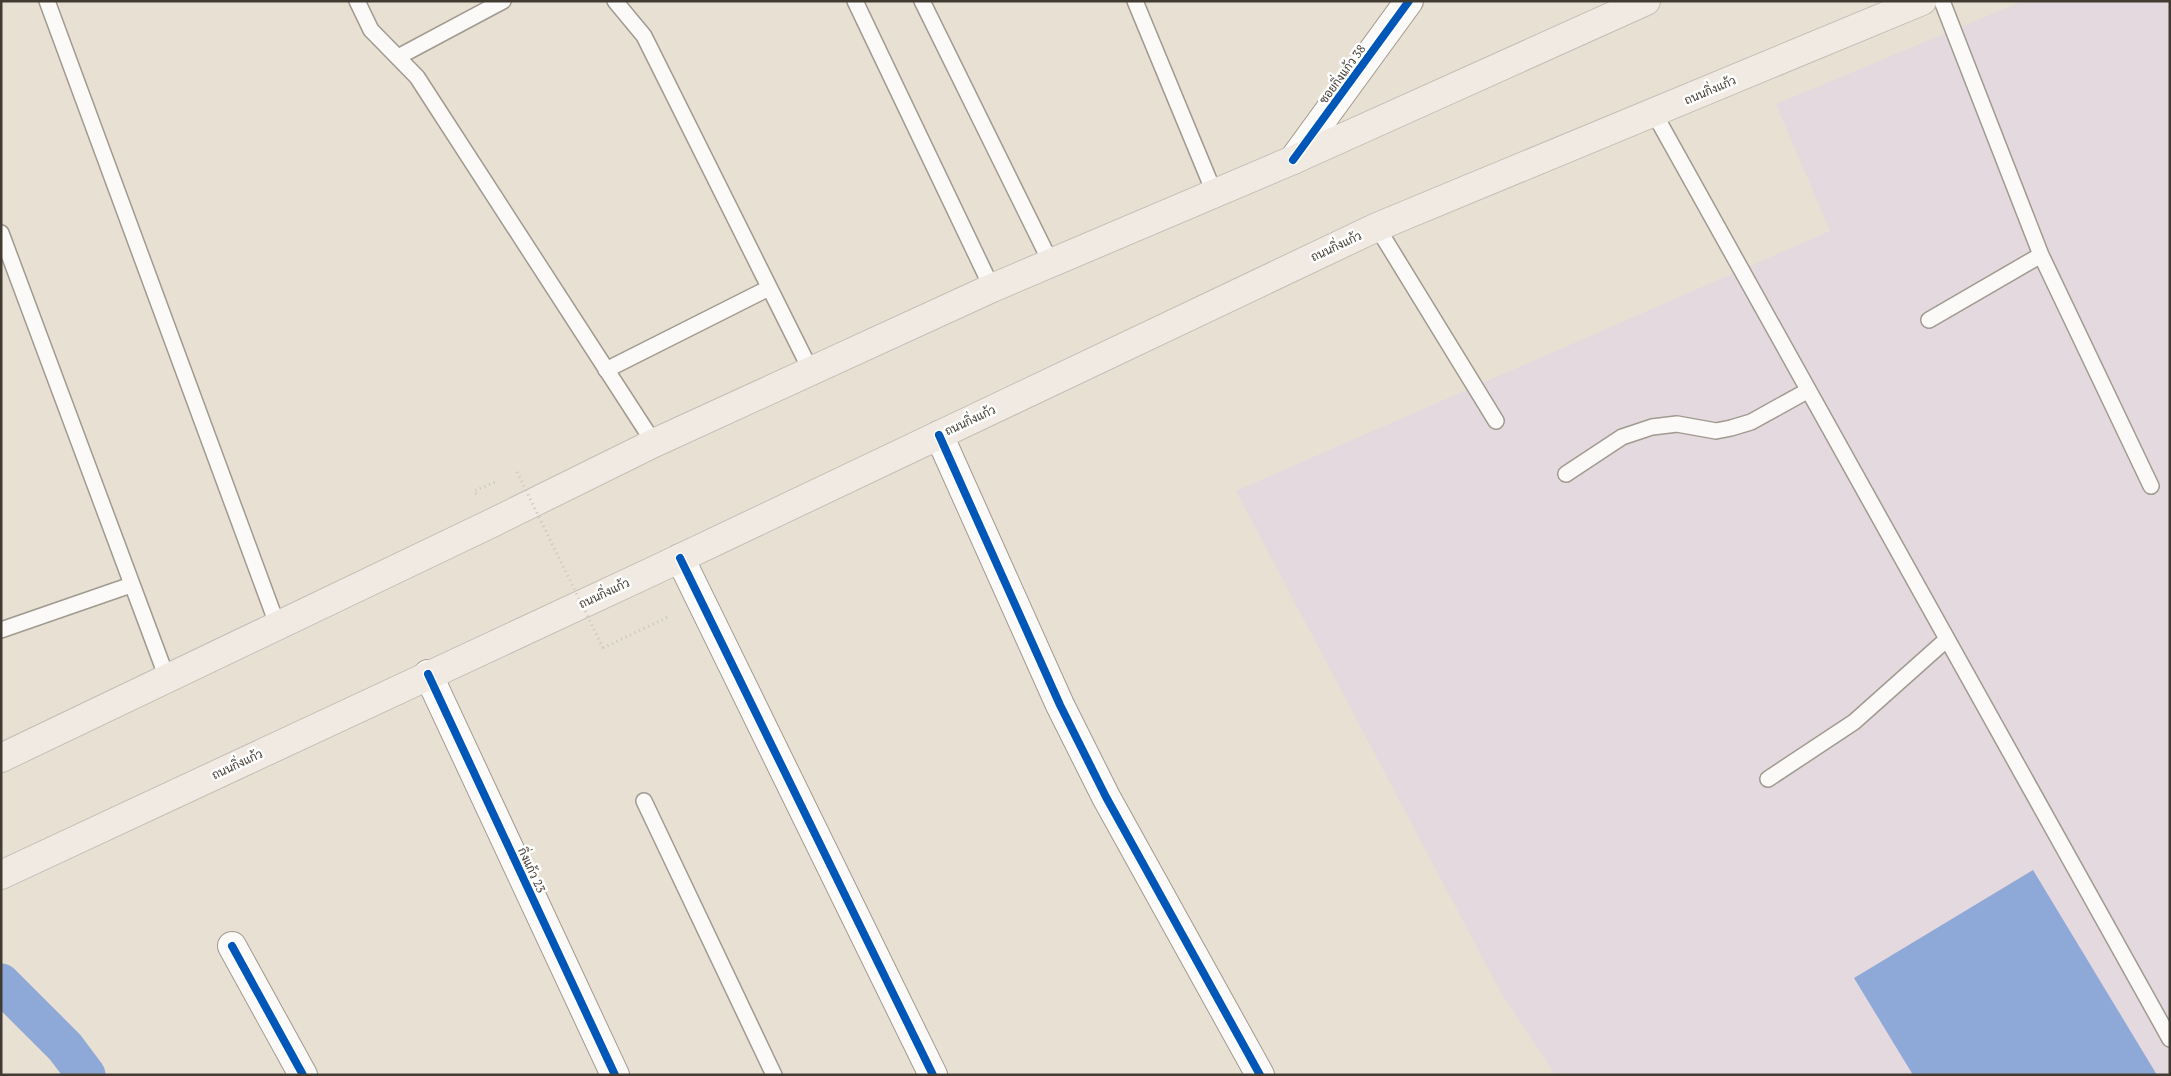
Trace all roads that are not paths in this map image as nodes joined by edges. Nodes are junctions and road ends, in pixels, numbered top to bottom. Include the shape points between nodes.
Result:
1 (47, 1) edge
2 (357, 1) edge
3 (504, 1) edge
4 (614, 1) edge
5 (855, 1) edge
6 (922, 1) edge
7 (1136, 1) edge
8 (1409, 1) edge
9 (1646, 1) edge
10 (1922, 1) edge
11 (1942, 1) edge
12 (398, 57) junction
13 (1654, 113) junction
14 (1293, 160) junction
15 (1214, 192) junction
16 (1377, 227) junction
17 (1, 233) edge
18 (2041, 255) junction
19 (1051, 263) junction
20 (768, 288) junction
21 (992, 288) junction
22 (1929, 320) dead end
23 (606, 370) junction
24 (811, 371) junction
25 (1807, 391) junction
26 (1496, 421) dead end
27 (939, 435) junction
28 (654, 442) junction
29 (1566, 474) dead end
30 (2151, 486) dead end
31 (680, 558) junction
32 (131, 586) junction
33 (277, 624) junction
34 (1, 630) edge
35 (1946, 640) junction
36 (428, 674) junction
37 (167, 678) junction
38 (1, 758) edge
39 (1768, 779) dead end
40 (644, 801) dead end
41 (4, 874) edge
42 (232, 946) dead end
43 (2170, 1039) edge
44 (304, 1075) edge
45 (615, 1075) edge
46 (774, 1075) edge
47 (933, 1075) edge
48 (1260, 1075) edge

1 - 33 lane
2 - 12 lane via 371,30
3 - 12 lane
4 - 20 lane via 644,36
5 - 21 lane
6 - 19 lane
7 - 15 lane
8 - 14 street, ซอยกิ่งแก้ว 38
9 - 14 main road
10 - 13 main road, ถนนกิ่งแก้ว
11 - 18 lane
12 - 23 lane via 417,77
13 - 16 main road, ถนนกิ่งแก้ว
13 - 25 lane
14 - 15 main road
15 - 19 main road
16 - 26 lane
16 - 27 main road, ถนนกิ่งแก้ว
17 - 32 lane
18 - 22 lane
18 - 30 lane
19 - 21 main road
20 - 23 lane
20 - 24 lane
21 - 24 main road
23 - 28 lane
24 - 28 main road
25 - 29 lane via 1751,422 1731,428 1716,431 1677,424 1652,427 1622,437
25 - 35 lane
27 - 31 main road, ถนนกิ่งแก้ว
27 - 48 street via 1068,722
28 - 33 main road via 492,523
31 - 36 main road, ถนนกิ่งแก้ว
31 - 47 street
32 - 34 lane
32 - 37 lane
33 - 37 main road
35 - 39 lane via 1854,722
35 - 43 lane
36 - 41 main road, ถนนกิ่งแก้ว
36 - 45 street, กิ่งแก้ว 23
37 - 38 main road
40 - 46 lane
42 - 44 street

